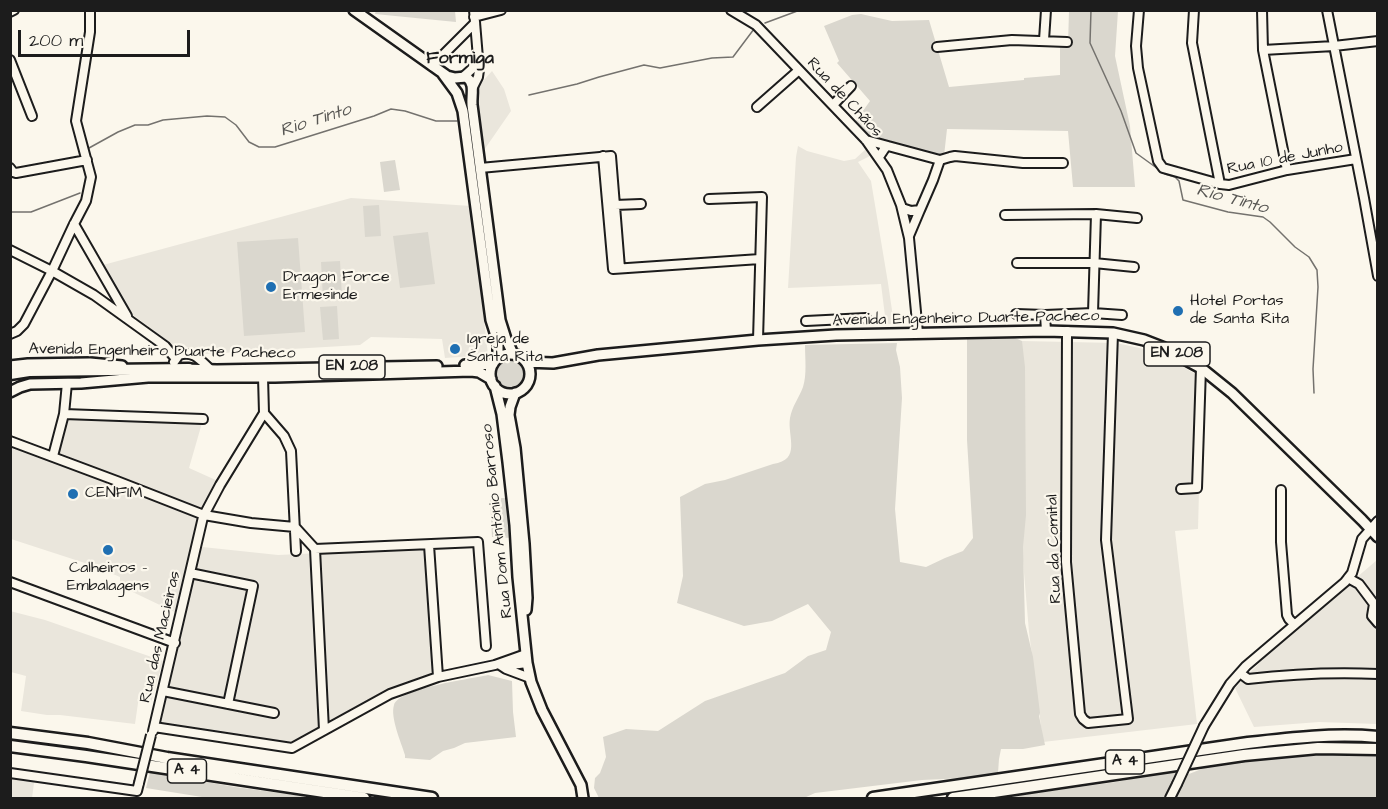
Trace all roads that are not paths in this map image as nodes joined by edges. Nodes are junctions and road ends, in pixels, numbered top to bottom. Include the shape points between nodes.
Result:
1 (90, 10) edge
2 (354, 10) edge
3 (501, 10) edge
4 (731, 10) edge
5 (1046, 10) edge
6 (1139, 10) edge
7 (1194, 10) edge
8 (1262, 10) edge
9 (1328, 10) edge
10 (474, 17) edge
11 (1044, 40) junction
12 (1377, 41) edge
13 (1067, 42) dead end
14 (1334, 46) junction
15 (937, 47) dead end
16 (1263, 50) junction
17 (477, 52) junction
18 (10, 60) edge
19 (432, 66) junction
20 (799, 70) junction
21 (441, 72) junction
22 (462, 77) junction
23 (851, 86) dead end
24 (472, 88) junction
25 (21, 89) junction
26 (456, 91) junction
27 (10, 93) edge
28 (833, 105) junction
29 (757, 107) dead end
30 (32, 116) dead end
31 (867, 140) junction
32 (888, 146) junction
33 (468, 149) junction
34 (607, 156) junction
35 (879, 157) junction
36 (1356, 159) junction
37 (87, 160) junction
38 (940, 160) junction
39 (1063, 163) dead end
40 (10, 168) edge
41 (480, 168) junction
42 (1287, 170) junction
43 (1220, 184) junction
44 (473, 188) junction
45 (709, 199) dead end
46 (641, 204) dead end
47 (615, 205) junction
48 (902, 208) junction
49 (920, 210) junction
50 (1096, 214) junction
51 (1005, 215) dead end
52 (1137, 218) dead end
53 (74, 224) junction
54 (909, 238) junction
55 (10, 250) edge
56 (760, 259) junction
57 (1017, 263) dead end
58 (1094, 263) junction
59 (1134, 267) dead end
60 (620, 268) junction
61 (52, 271) junction
62 (1377, 276) edge
63 (1092, 313) junction
64 (1016, 314) dead end
65 (1045, 315) junction
66 (1122, 315) dead end
67 (866, 318) dead end
68 (129, 320) junction
69 (835, 320) junction
70 (806, 321) dead end
71 (1046, 331) junction
72 (1067, 331) junction
73 (918, 333) junction
74 (1113, 333) junction
75 (10, 334) edge
76 (836, 335) junction
77 (758, 340) junction
78 (165, 346) junction
79 (189, 353) junction
80 (513, 354) junction
81 (176, 358) junction
82 (496, 361) junction
83 (526, 362) junction
84 (553, 363) junction
85 (10, 366) edge
86 (168, 368) junction
87 (1202, 368) junction
88 (189, 369) junction
89 (211, 370) junction
90 (87, 373) junction
91 (10, 374) edge
92 (148, 377) junction
93 (263, 377) junction
94 (530, 377) junction
95 (10, 381) edge
96 (493, 382) junction
97 (67, 383) junction
98 (10, 392) edge
99 (515, 393) junction
100 (264, 413) junction
101 (64, 414) junction
102 (203, 419) dead end
103 (10, 441) edge
104 (53, 456) junction
105 (1181, 489) dead end
106 (1281, 490) dead end
107 (204, 515) junction
108 (1377, 521) edge
109 (295, 526) junction
110 (1374, 533) edge
111 (429, 545) junction
112 (315, 549) junction
113 (296, 551) dead end
114 (190, 573) junction
115 (1348, 578) junction
116 (10, 582) edge
117 (1377, 623) edge
118 (1294, 624) junction
119 (524, 631) junction
120 (174, 643) junction
121 (486, 646) dead end
122 (527, 658) junction
123 (498, 665) junction
124 (1240, 673) junction
125 (1377, 675) edge
126 (438, 677) junction
127 (530, 678) junction
128 (163, 691) junction
129 (228, 704) junction
130 (274, 713) dead end
131 (324, 730) junction
132 (153, 731) junction
133 (10, 733) edge
134 (1377, 736) edge
135 (10, 746) edge
136 (1377, 749) edge
137 (10, 773) edge
138 (137, 791) edge
139 (364, 798) edge
140 (432, 798) edge
141 (583, 798) edge
142 (873, 798) edge
143 (953, 798) edge
144 (1170, 798) edge

1 - 37 street via 76,121
2 - 19 main road
3 - 10 street
4 - 20 street, Rua de Chãos via 756,25
5 - 11 street
6 - 43 street via 1138,68 1158,161 1163,168
7 - 43 street via 1192,43
8 - 16 street
9 - 14 street
10 - 17 street
10 - 19 street
11 - 13 street
11 - 15 street
12 - 14 street
14 - 16 street
14 - 36 street
16 - 42 street
17 - 22 street via 472,69
17 - 24 street via 479,70
18 - 25 street
19 - 21 main road
20 - 28 street, Rua de Chãos
20 - 29 street
21 - 22 main road
21 - 26 main road
22 - 24 main road via 471,81
22 - 26 main road via 455,81
23 - 28 street
24 - 26 main road via 465,95
24 - 41 main road
25 - 27 street
25 - 30 street
26 - 33 main road
28 - 31 street, Rua de Chãos
31 - 32 street
31 - 35 street, Rua de Chãos
32 - 35 street
32 - 38 street
33 - 41 street via 475,166
33 - 44 main road
34 - 41 street
34 - 47 street
34 - 60 street via 613,269
35 - 48 street, Rua de Chãos
36 - 42 street, Rua 10 de Junho
36 - 62 street
37 - 40 street via 16,172
37 - 53 street via 91,177 86,201
38 - 39 street via 955,156
38 - 49 street
41 - 44 street via 475,170
41 - 80 main road via 500,320
42 - 43 street, Rua 10 de Junho
44 - 82 main road via 491,320 498,342
45 - 56 street via 762,197
46 - 47 street
47 - 60 street
48 - 49 street
48 - 54 street, Rua de Chãos
49 - 54 street
50 - 51 street
50 - 52 street
50 - 58 street
53 - 61 street
53 - 68 street
54 - 73 street, Rua de Chãos
55 - 61 street
56 - 60 street
56 - 77 street
57 - 58 street
58 - 59 street
58 - 63 street
61 - 68 street
61 - 75 street via 24,324
63 - 65 street
63 - 66 street
64 - 65 street
65 - 71 street
67 - 69 street
68 - 78 street
69 - 70 street
69 - 76 street
71 - 72 main road, Avenida Engenheiro Duarte Pacheco / EN 208
71 - 73 main road, Avenida Engenheiro Duarte Pacheco / EN 208
72 - 74 main road, Avenida Engenheiro Duarte Pacheco / EN 208
72 - 74 street, Rua da Comital via 1067,583 1080,714 1088,723 1128,719 1106,540
73 - 76 main road, Avenida Engenheiro Duarte Pacheco / EN 208
74 - 87 main road, Avenida Engenheiro Duarte Pacheco / EN 208 via 1162,347
76 - 77 main road, Avenida Engenheiro Duarte Pacheco / EN 208
77 - 84 main road, Avenida Engenheiro Duarte Pacheco / EN 208
78 - 79 street
78 - 81 street
79 - 81 street
79 - 89 street
80 - 82 main road, EN 208
80 - 83 main road, EN 208
81 - 86 street
82 - 89 main road, Avenida Engenheiro Duarte Pacheco / EN 208 via 472,365
82 - 96 main road via 491,371
83 - 84 main road, Avenida Engenheiro Duarte Pacheco / EN 208
83 - 94 main road
84 - 94 main road, Avenida Engenheiro Duarte Pacheco / EN 208
85 - 86 main road, Avenida Engenheiro Duarte Pacheco / EN 208 via 90,363
86 - 88 main road, Avenida Engenheiro Duarte Pacheco / EN 208
87 - 105 street via 1197,488
87 - 110 main road, Avenida Engenheiro Duarte Pacheco / EN 208
88 - 89 main road, Avenida Engenheiro Duarte Pacheco / EN 208
88 - 90 highway
90 - 91 highway
90 - 92 highway
90 - 95 highway
92 - 93 main road, Avenida Engenheiro Duarte Pacheco / EN 208
92 - 97 main road, Avenida Engenheiro Duarte Pacheco / EN 208
93 - 96 main road, Avenida Engenheiro Duarte Pacheco / EN 208 via 471,371
93 - 100 street
94 - 99 main road, EN 208 via 528,384
96 - 99 main road, EN 208 via 500,391
96 - 119 main road, Rua Dom António Barroso via 508,462
97 - 98 main road, Avenida Engenheiro Duarte Pacheco / EN 208 via 30,384
97 - 101 street
99 - 119 main road, Rua Dom António Barroso via 509,415 524,544
100 - 107 street, Rua das Macieiras
100 - 109 street via 291,451
101 - 102 street
101 - 104 street
103 - 104 street
104 - 107 street
106 - 118 street via 1286,603
107 - 109 street via 251,524
107 - 114 street, Rua das Macieiras
108 - 110 street
109 - 112 street
109 - 113 street
110 - 115 street via 1362,539
111 - 112 street
111 - 121 street via 478,542
111 - 126 street
112 - 131 street
114 - 120 street, Rua das Macieiras
114 - 129 street via 253,586
115 - 117 street via 1359,584 1374,604 1372,616
115 - 118 street
116 - 120 street
118 - 124 street
119 - 122 main road
120 - 128 street, Rua das Macieiras
122 - 123 street
122 - 127 main road
123 - 126 street
123 - 127 street
124 - 125 street via 1248,679 1336,672
124 - 144 street, bridge via 1204,726
126 - 131 street via 390,694
127 - 141 main road via 581,785
128 - 129 street
128 - 132 street, Rua das Macieiras
129 - 130 street
131 - 132 street via 292,748
132 - 138 street, Rua das Macieiras, bridge
133 - 140 highway, A 4
134 - 142 highway, A 4 via 1310,736 1248,743
135 - 139 highway, A 4
136 - 143 highway, A 4 via 1318,748 1244,755
137 - 138 street, Rua das Macieiras

